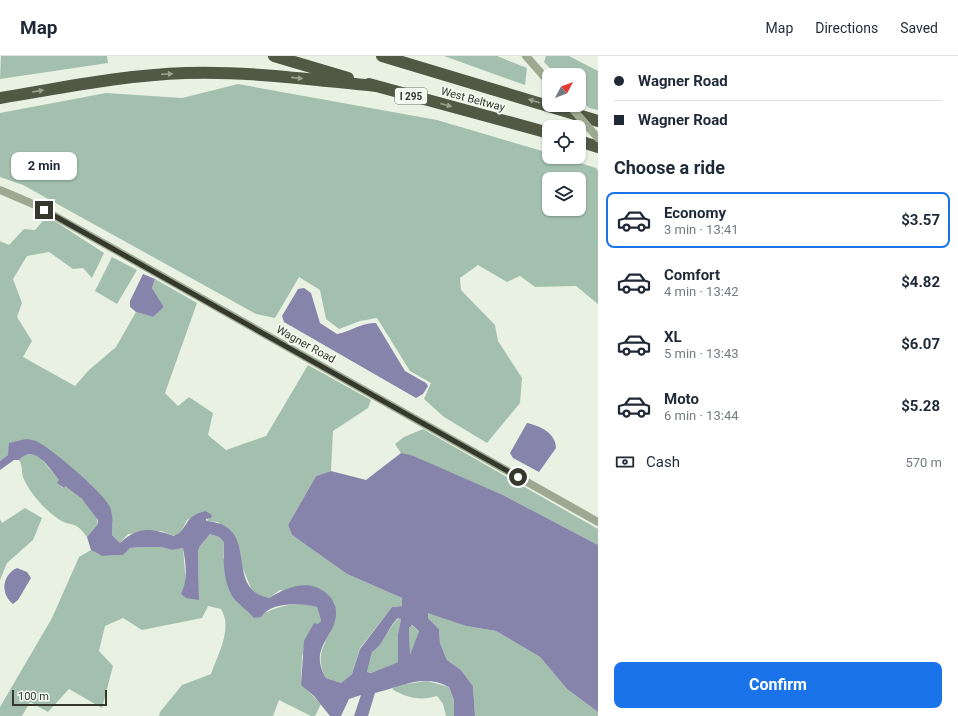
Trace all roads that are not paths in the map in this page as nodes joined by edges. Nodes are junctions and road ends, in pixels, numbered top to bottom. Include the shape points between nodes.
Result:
1 (274, 56) edge
2 (382, 56) edge
3 (402, 56) edge
4 (526, 56) edge
5 (542, 74) edge
6 (448, 75) junction
7 (376, 86) junction
8 (0, 98) edge
9 (575, 112) edge
10 (598, 121) edge
11 (542, 131) edge
12 (598, 138) edge
13 (586, 144) edge
14 (598, 147) edge
15 (0, 190) edge
16 (598, 522) edge

1 - 7 highway, West Beltway / I 295
2 - 6 highway, West Beltway
3 - 6 highway
4 - 5 street
10 -> 6 highway, West Beltway
8 -> 7 highway via 118,78 186,73 249,74
7 -> 11 highway, West Beltway / I 295
9 - 12 street, bridge
13 - 14 highway
15 - 16 street, Wagner Road via 33,204

